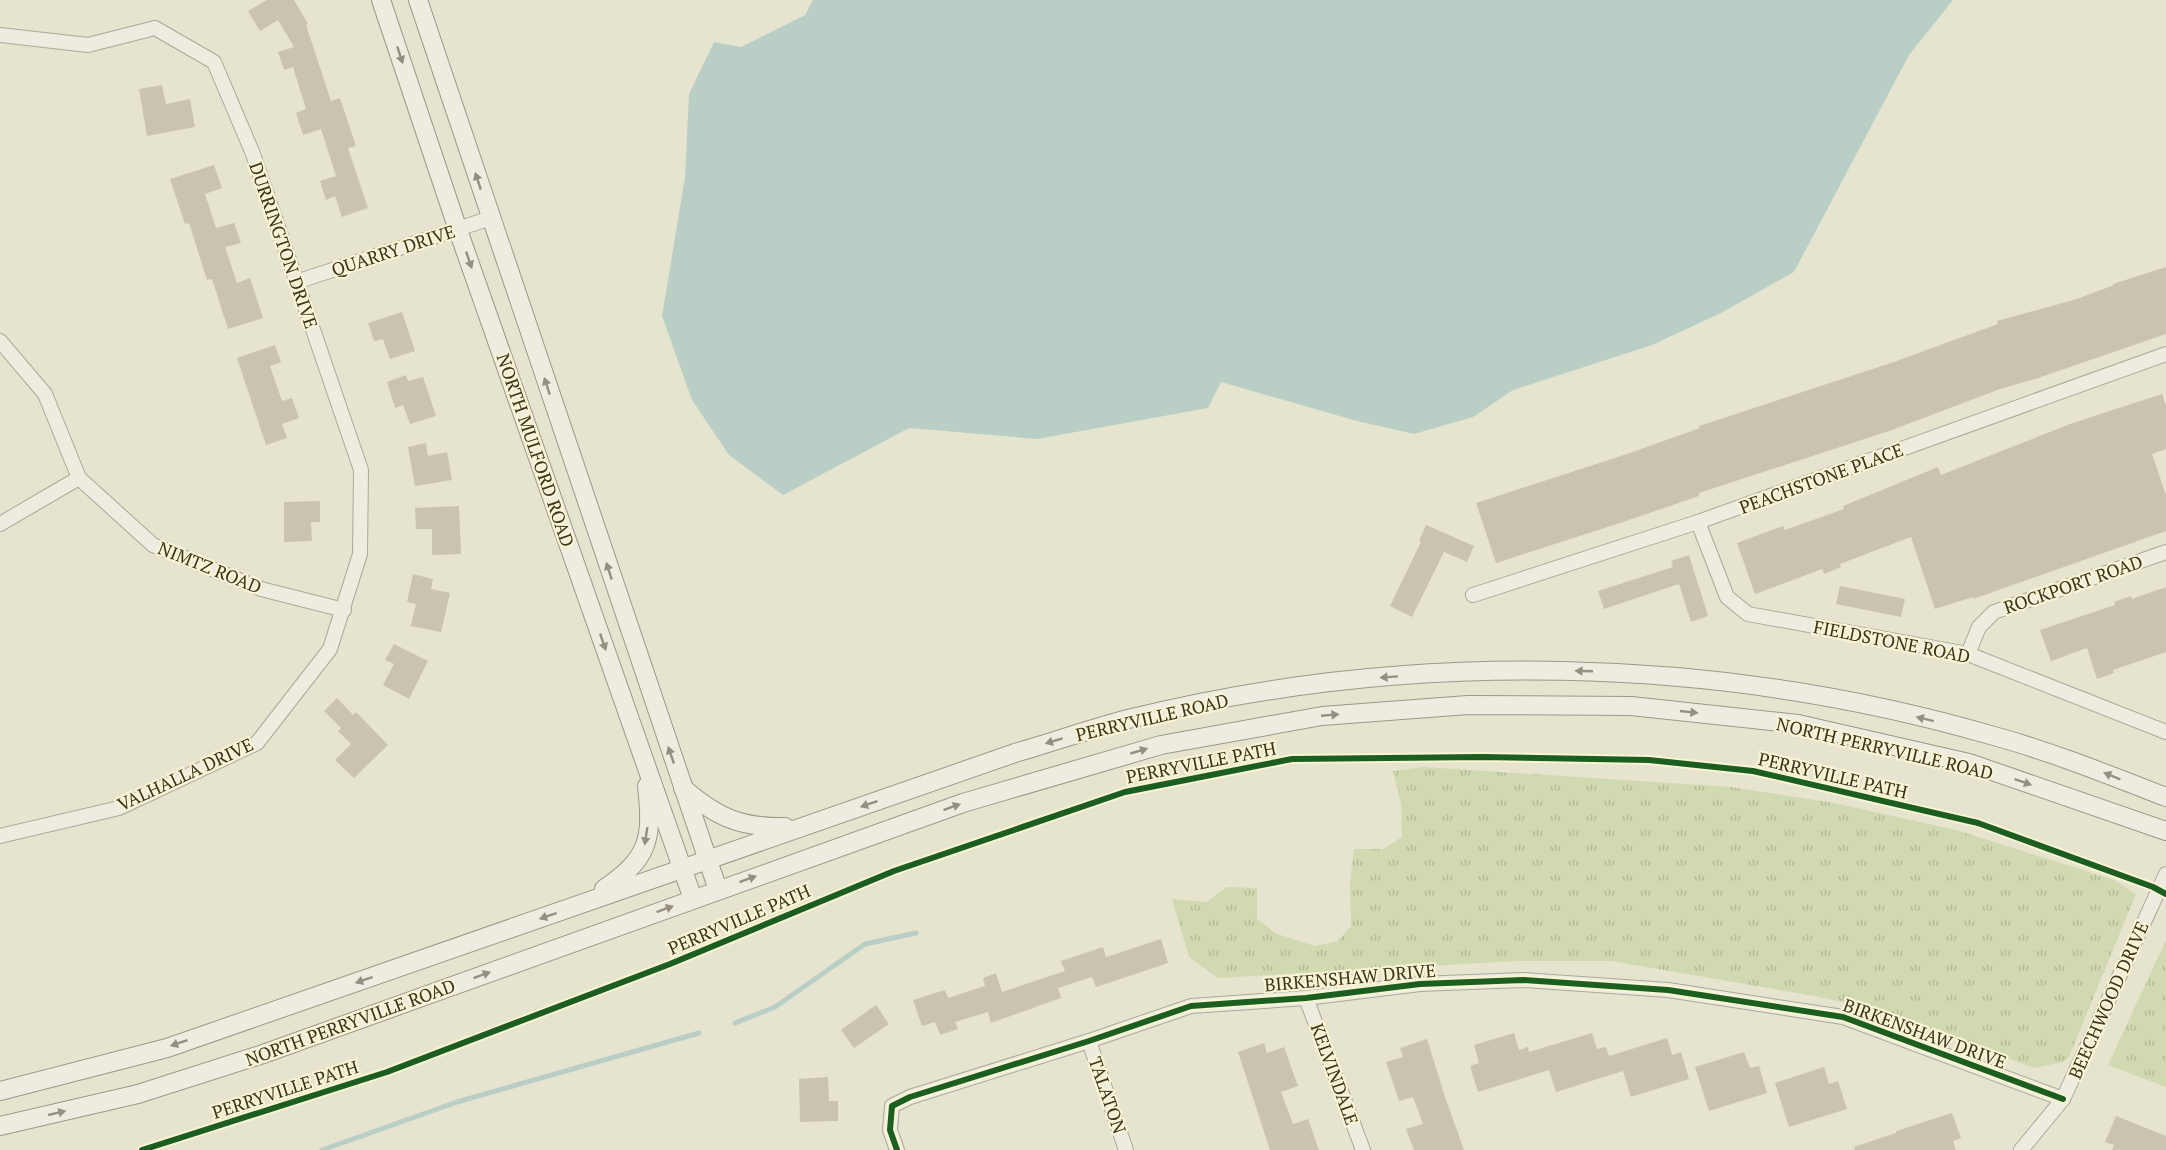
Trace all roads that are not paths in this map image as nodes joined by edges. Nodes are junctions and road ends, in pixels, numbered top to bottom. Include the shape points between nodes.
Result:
1 (381, 0) edge
2 (418, 0) edge
3 (0, 35) edge
4 (491, 219) junction
5 (458, 230) junction
6 (296, 282) junction
7 (0, 341) edge
8 (2166, 354) edge
9 (79, 478) junction
10 (1698, 522) junction
11 (0, 524) edge
12 (2166, 552) edge
13 (1473, 595) dead end
14 (344, 610) junction
15 (330, 649) joint
16 (1968, 654) junction
17 (1642, 674) joint
18 (1631, 706) joint
19 (2166, 732) edge
20 (643, 757) junction
21 (682, 787) junction
22 (2166, 797) edge
23 (802, 827) junction
24 (2166, 831) edge
25 (0, 836) edge
26 (707, 860) junction
27 (683, 869) junction
28 (2166, 874) edge
29 (718, 890) junction
30 (693, 899) junction
31 (586, 902) junction
32 (1306, 998) junction
33 (1089, 1041) junction
34 (0, 1091) edge
35 (2063, 1099) junction
36 (0, 1126) edge
37 (897, 1150) edge
38 (1126, 1150) edge
39 (1363, 1150) edge
40 (2021, 1150) edge

1 -> 5 main road, NORTH MULFORD ROAD
4 -> 2 main road, NORTH MULFORD ROAD
3 - 6 street, DURRINGTON DRIVE via 88,45 155,28 214,62 253,154
4 - 5 street, QUARRY DRIVE
21 -> 4 main road, NORTH MULFORD ROAD
5 - 6 street, QUARRY DRIVE
5 -> 20 main road, NORTH MULFORD ROAD
6 - 14 street, DURRINGTON DRIVE via 361,470 360,555
7 - 9 street, NIMTZ ROAD via 45,394
8 - 10 street, PEACHSTONE PLACE
9 - 11 street
9 - 14 street, NIMTZ ROAD via 153,544 261,589
10 - 13 street, PEACHSTONE PLACE
10 - 16 street, FIELDSTONE ROAD via 1727,597 1748,614
12 - 16 street, ROCKPORT ROAD via 1994,612 1979,627
14 - 15 street, DURRINGTON DRIVE
15 - 25 street, VALHALLA DRIVE via 257,743 119,808
16 - 19 street, FIELDSTONE ROAD
22 -> 17 main road, NORTH PERRYVILLE ROAD via 1993,735 1864,704 1746,684
17 -> 23 main road, PERRYVILLE ROAD via 1552,670 1454,673 1363,679 1245,695 1128,719 1015,753
18 -> 24 main road, NORTH PERRYVILLE ROAD via 1798,724 1957,760
29 -> 18 main road, PERRYVILLE ROAD via 963,803 1161,745 1322,716 1468,705
20 - 27 main road, NORTH MULFORD ROAD
20 -> 31 main road via 649,804 647,841 637,862 622,878
21 - 23 main road via 728,819 760,828
21 - 26 main road, NORTH MULFORD ROAD
23 - 26 main road, PERRYVILLE ROAD
26 - 27 main road, PERRYVILLE ROAD
26 - 29 main road, NORTH MULFORD ROAD
27 - 30 main road, NORTH MULFORD ROAD
27 - 31 main road, NORTH PERRYVILLE ROAD
28 - 35 street, BEECHWOOD DRIVE
29 - 30 main road, PERRYVILLE ROAD
36 -> 30 main road, NORTH PERRYVILLE ROAD via 138,1094 263,1054
31 -> 34 main road, NORTH PERRYVILLE ROAD via 167,1048
32 - 33 street, BIRKENSHAW DRIVE via 1191,1006
32 - 35 street, BIRKENSHAW DRIVE via 1420,984 1523,980 1668,990 1843,1017
32 - 39 street, KELVINDALE
33 - 37 street, BIRKENSHAW DRIVE via 892,1106 890,1130
33 - 38 street, TALATON
35 - 40 street, BEECHWOOD DRIVE

